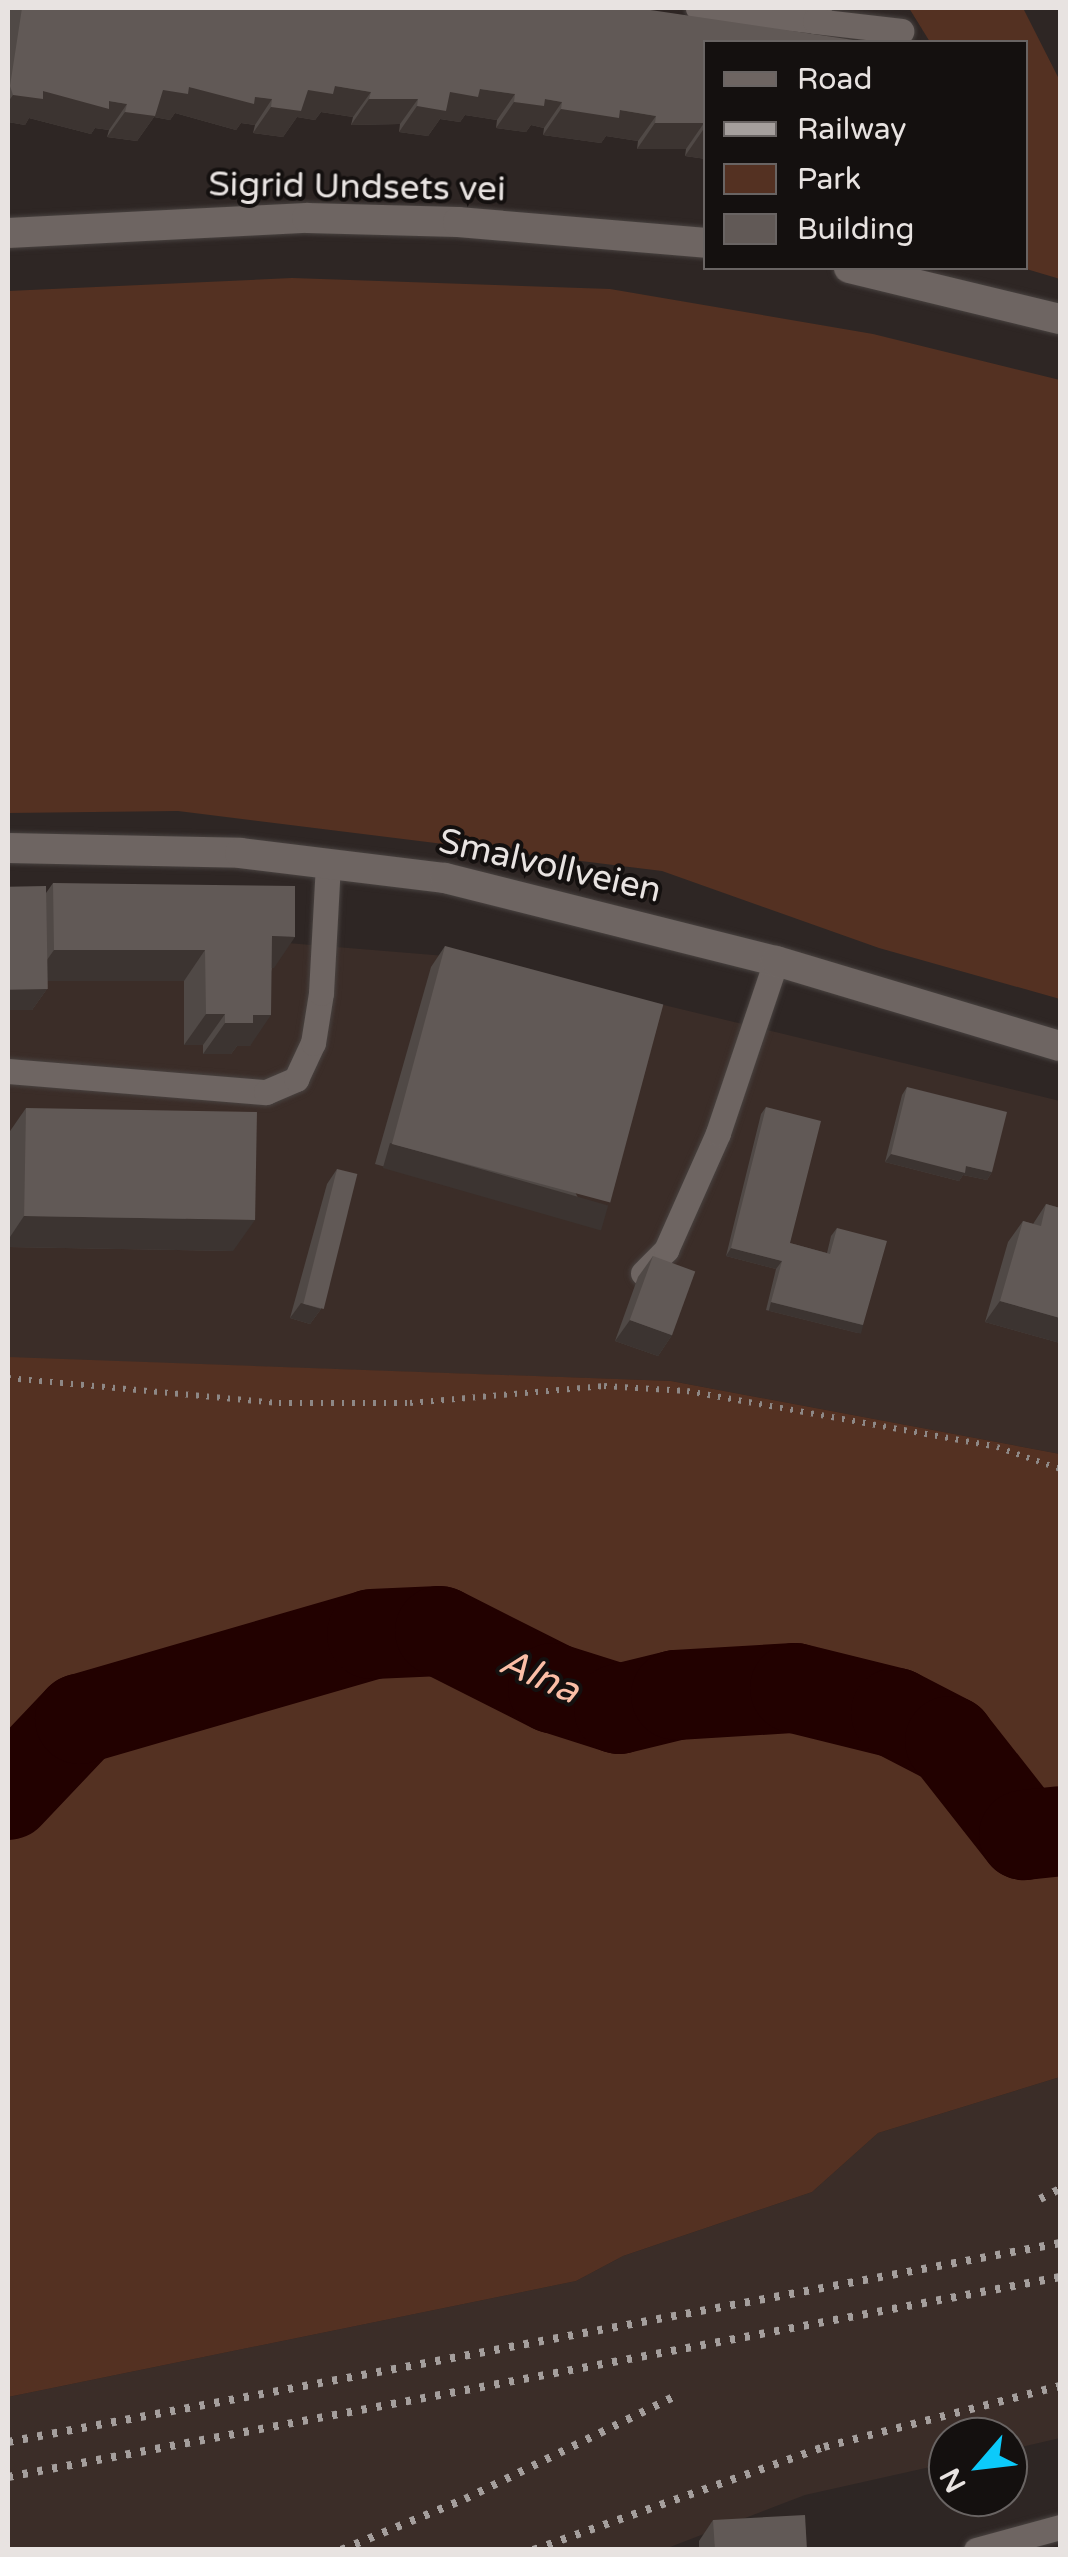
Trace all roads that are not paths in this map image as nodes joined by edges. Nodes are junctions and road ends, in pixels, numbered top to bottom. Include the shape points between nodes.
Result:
1 (698, 8) edge
2 (818, 14) edge
3 (900, 31) dead end
4 (8, 233) edge
5 (703, 244) edge
6 (857, 270) edge
7 (1060, 319) edge
8 (8, 848) edge
9 (328, 862) junction
10 (776, 960) junction
11 (1060, 1046) edge
12 (8, 1071) edge
13 (643, 1273) edge
14 (1060, 2527) edge
15 (976, 2550) edge

1 - 2 lane
2 - 3 lane
4 - 5 street, Sigrid Undsets vei via 326,219 493,224
6 - 7 street
8 - 9 street, Smalvollveien via 240,853
9 - 10 street, Smalvollveien via 531,895
9 - 12 lane via 321,993 313,1043 296,1079 266,1092
10 - 11 street, Smalvollveien
10 - 13 lane via 718,1133 666,1250
14 - 15 lane

